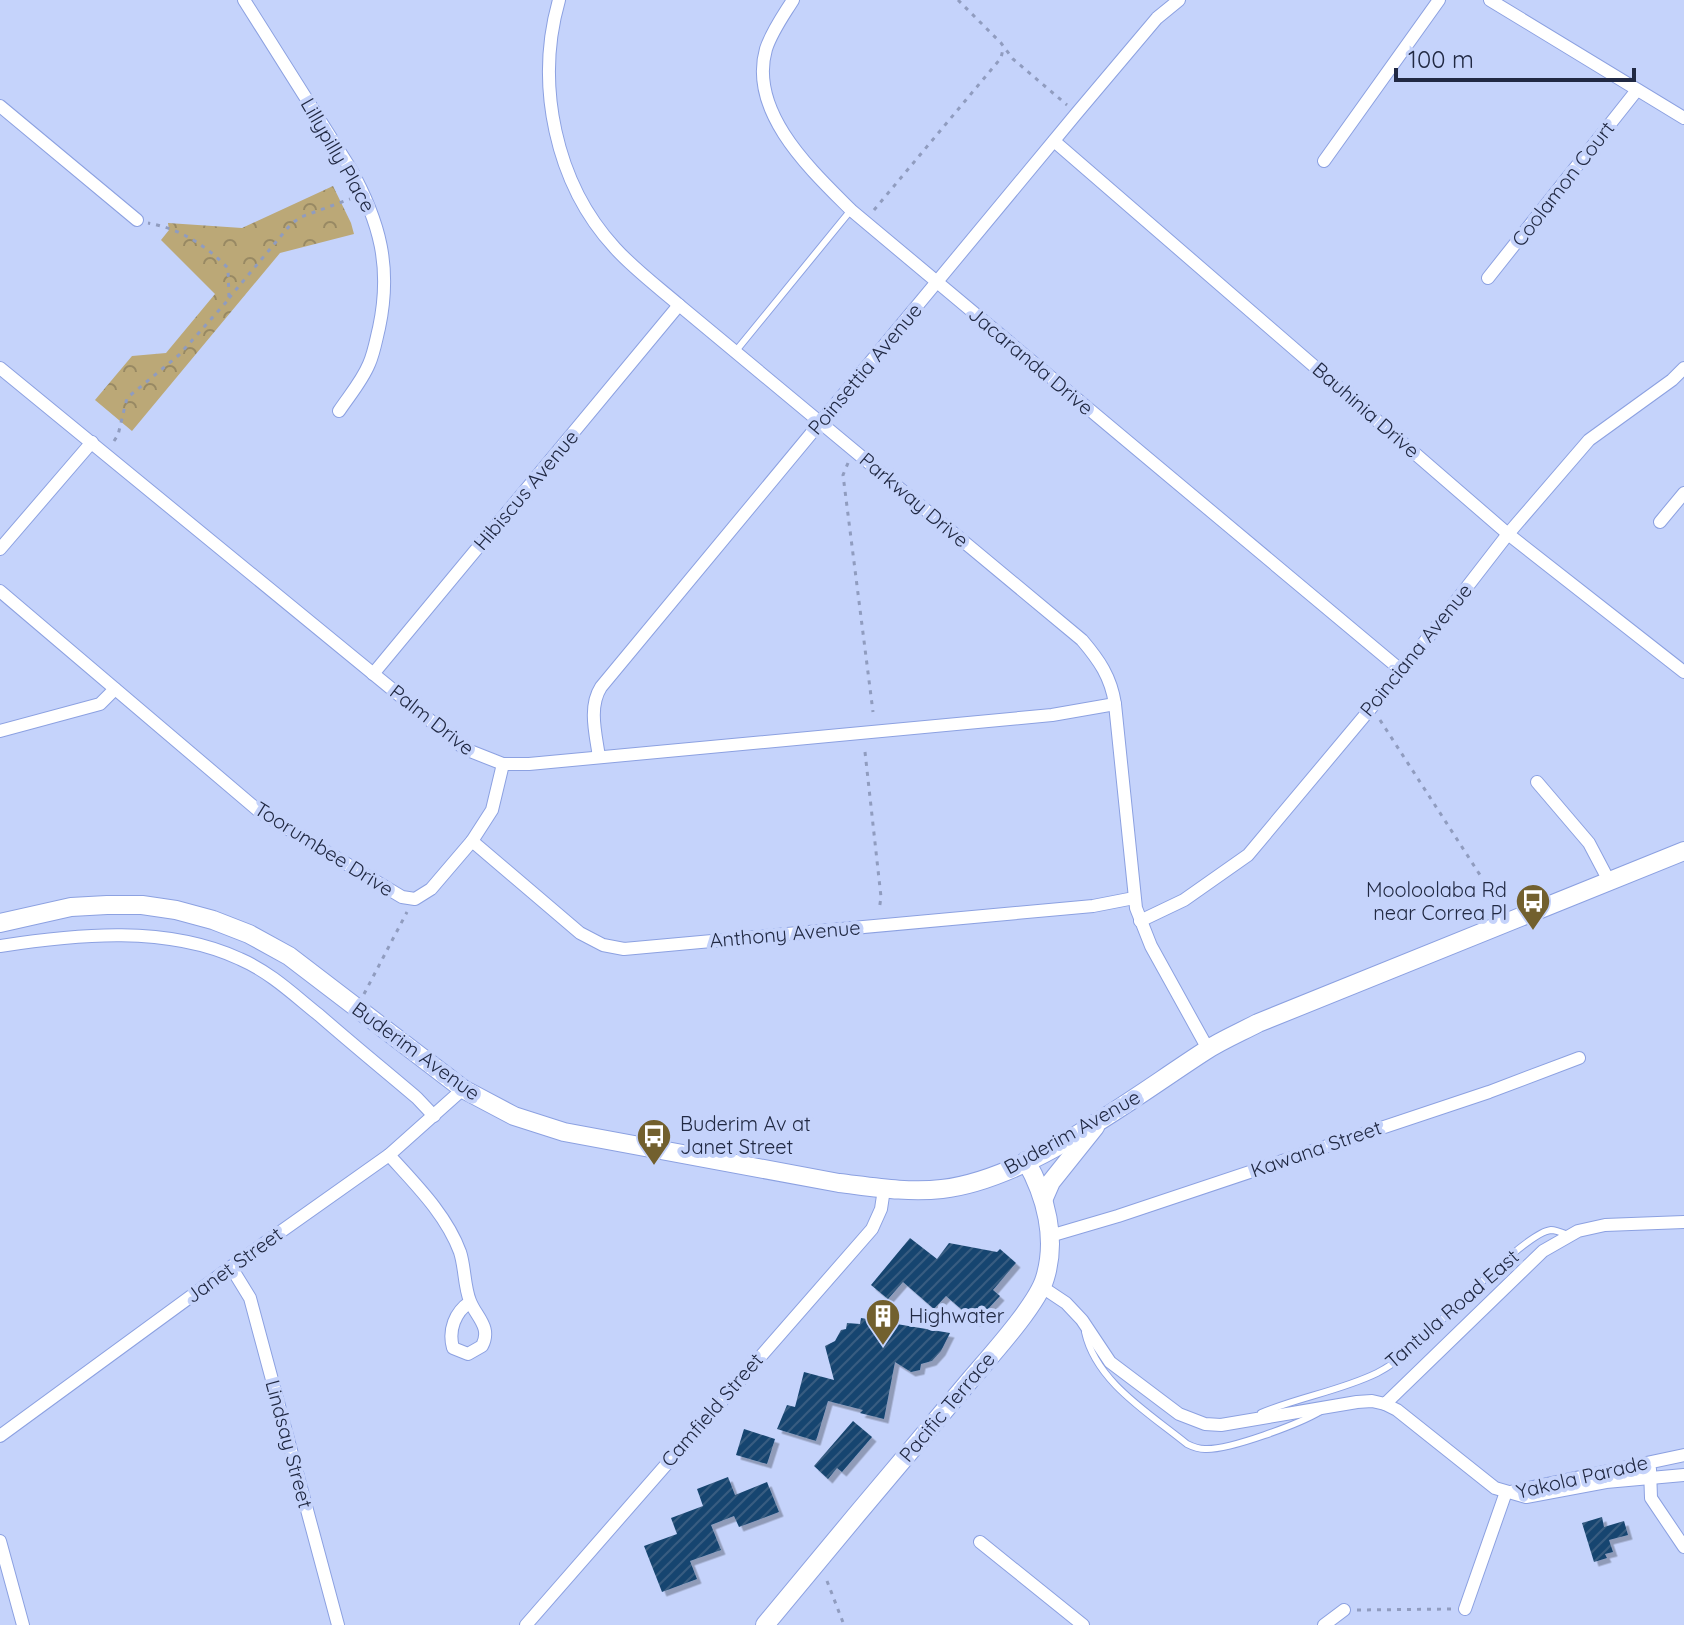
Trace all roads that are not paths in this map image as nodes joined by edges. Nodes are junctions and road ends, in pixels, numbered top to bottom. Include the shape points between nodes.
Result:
1 (244, 0) edge
2 (559, 0) edge
3 (793, 0) edge
4 (1179, 0) edge
5 (1439, 0) edge
6 (1490, 0) edge
7 (1637, 90) junction
8 (0, 106) edge
9 (1684, 118) edge
10 (1054, 141) junction
11 (1324, 161) dead end
12 (851, 210) junction
13 (137, 220) road end
14 (1488, 278) dead end
15 (937, 282) junction
16 (679, 305) junction
17 (735, 352) junction
18 (0, 368) edge
19 (1684, 368) edge
20 (339, 411) dead end
21 (820, 423) junction
22 (92, 442) junction
23 (1684, 493) edge
24 (1660, 522) dead end
25 (1508, 534) junction
26 (0, 549) edge
27 (0, 591) edge
28 (1402, 671) junction
29 (1684, 672) edge
30 (373, 674) junction
31 (115, 689) junction
32 (1115, 704) junction
33 (0, 731) edge
34 (599, 757) junction
35 (503, 764) junction
36 (1537, 782) dead end
37 (472, 841) junction
38 (1684, 851) edge
39 (1609, 881) junction
40 (1134, 898) junction
41 (1140, 921) junction
42 (0, 923) edge
43 (0, 946) edge
44 (1208, 1049) junction
45 (1579, 1058) dead end
46 (463, 1089) junction
47 (434, 1116) junction
48 (1099, 1121) junction
49 (389, 1155) junction
50 (1026, 1161) junction
51 (884, 1189) junction
52 (1044, 1198) junction
53 (1684, 1222) edge
54 (1568, 1235) junction
55 (1050, 1236) junction
56 (231, 1267) junction
57 (1042, 1287) junction
58 (470, 1302) dead end
59 (1082, 1320) junction
60 (1385, 1404) junction
61 (1327, 1407) junction
62 (1243, 1421) junction
63 (0, 1436) edge
64 (1684, 1455) edge
65 (1650, 1462) junction
66 (1684, 1475) edge
67 (1651, 1477) junction
68 (1506, 1492) junction
69 (0, 1541) edge
70 (980, 1542) dead end
71 (1684, 1547) edge
72 (4, 1572) edge
73 (1465, 1609) road end
74 (1344, 1610) road end
75 (23, 1625) edge
76 (338, 1625) edge
77 (526, 1625) edge
78 (765, 1625) edge
79 (1083, 1625) edge
80 (1324, 1625) edge

1 - 20 street, Lillypilly Place via 365,194 382,246 384,294 370,363
2 - 16 street, Parkway Drive via 550,45 550,98 570,175 583,204 615,248
3 - 12 street, Jacaranda Drive via 766,50 764,91 787,138
4 - 10 street, Poinsettia Avenue via 1157,18
5 - 11 street
6 - 7 street
7 - 9 street
7 - 14 street, Coolamon Court
8 - 13 street
10 - 15 street, Poinsettia Avenue
10 - 25 street, Bauhinia Drive
12 - 15 street, Jacaranda Drive
12 - 17 lane
15 - 21 street, Poinsettia Avenue
15 - 28 street, Jacaranda Drive
16 - 17 street, Parkway Drive
16 - 30 street, Hibiscus Avenue
17 - 21 street, Parkway Drive
18 - 22 street, Palm Drive
19 - 25 street, Poinciana Avenue via 1589,440
21 - 32 street, Parkway Drive via 1082,640 1107,674
21 - 34 street, Poinsettia Avenue via 598,692 594,708
22 - 26 street
22 - 30 street, Palm Drive
23 - 24 street
25 - 28 street, Poinciana Avenue
25 - 29 street, Bauhinia Drive
27 - 31 street, Toorumbee Drive
28 - 41 street, Poinciana Avenue via 1248,855 1184,900
30 - 35 street, Palm Drive via 465,749
31 - 33 street via 100,704
31 - 37 street, Toorumbee Drive via 260,812 402,897 415,899 431,889
32 - 34 street, Palm Drive via 1052,715
32 - 40 street, Parkway Drive
34 - 35 street, Palm Drive
35 - 37 street, Toorumbee Drive via 492,810
36 - 39 street via 1589,843
37 - 40 street, Anthony Avenue via 580,933 624,949
38 - 39 main road, Buderim Avenue
39 - 44 main road, Buderim Avenue via 1258,1023
40 - 41 street, Parkway Drive
41 - 44 street, Parkway Drive
42 - 46 main road, Buderim Avenue via 107,905 142,905 213,920 289,956
43 - 47 street, Buderim Avenue via 138,937 172,939 240,959 276,980
44 - 48 main road, Buderim Avenue
45 - 55 street, Kawana Street
46 - 47 street, Janet Street
46 - 51 main road, Buderim Avenue via 514,1116 564,1132
47 - 49 street, Janet Street
48 - 50 main road, Buderim Avenue
48 - 52 main road
49 - 56 street, Janet Street
49 - 58 street via 453,1235
50 - 51 main road, Buderim Avenue via 964,1185
50 - 52 main road, Pacific Terrace
51 - 77 street, Camfield Street via 872,1229
52 - 55 main road, Pacific Terrace
53 - 54 street, Tantula Road East via 1605,1225
54 - 60 street, Tantula Road East via 1543,1251
54 - 62 lane, Tantula Road East via 1552,1230 1540,1234 1380,1372
55 - 57 main road, Pacific Terrace
56 - 63 street, Janet Street
56 - 76 street, Lindsay Street via 250,1298
57 - 59 street, Tantula Road East
57 - 78 main road, Pacific Terrace
59 - 61 lane, Tantula Road East via 1089,1350 1107,1376 1187,1444 1205,1449 1229,1445 1307,1420
59 - 62 street, Tantula Road East via 1110,1362 1179,1414 1205,1424
60 - 61 street, Tantula Road East
60 - 68 street
61 - 62 street, Tantula Road East
64 - 65 street, Yakola Parade
65 - 67 street
65 - 68 street, Yakola Parade
66 - 67 street, Yakola Parade
67 - 68 street, Yakola Parade via 1526,1497
67 - 71 street via 1651,1498
68 - 73 street
69 - 72 street
70 - 79 street
72 - 75 street
74 - 80 street

